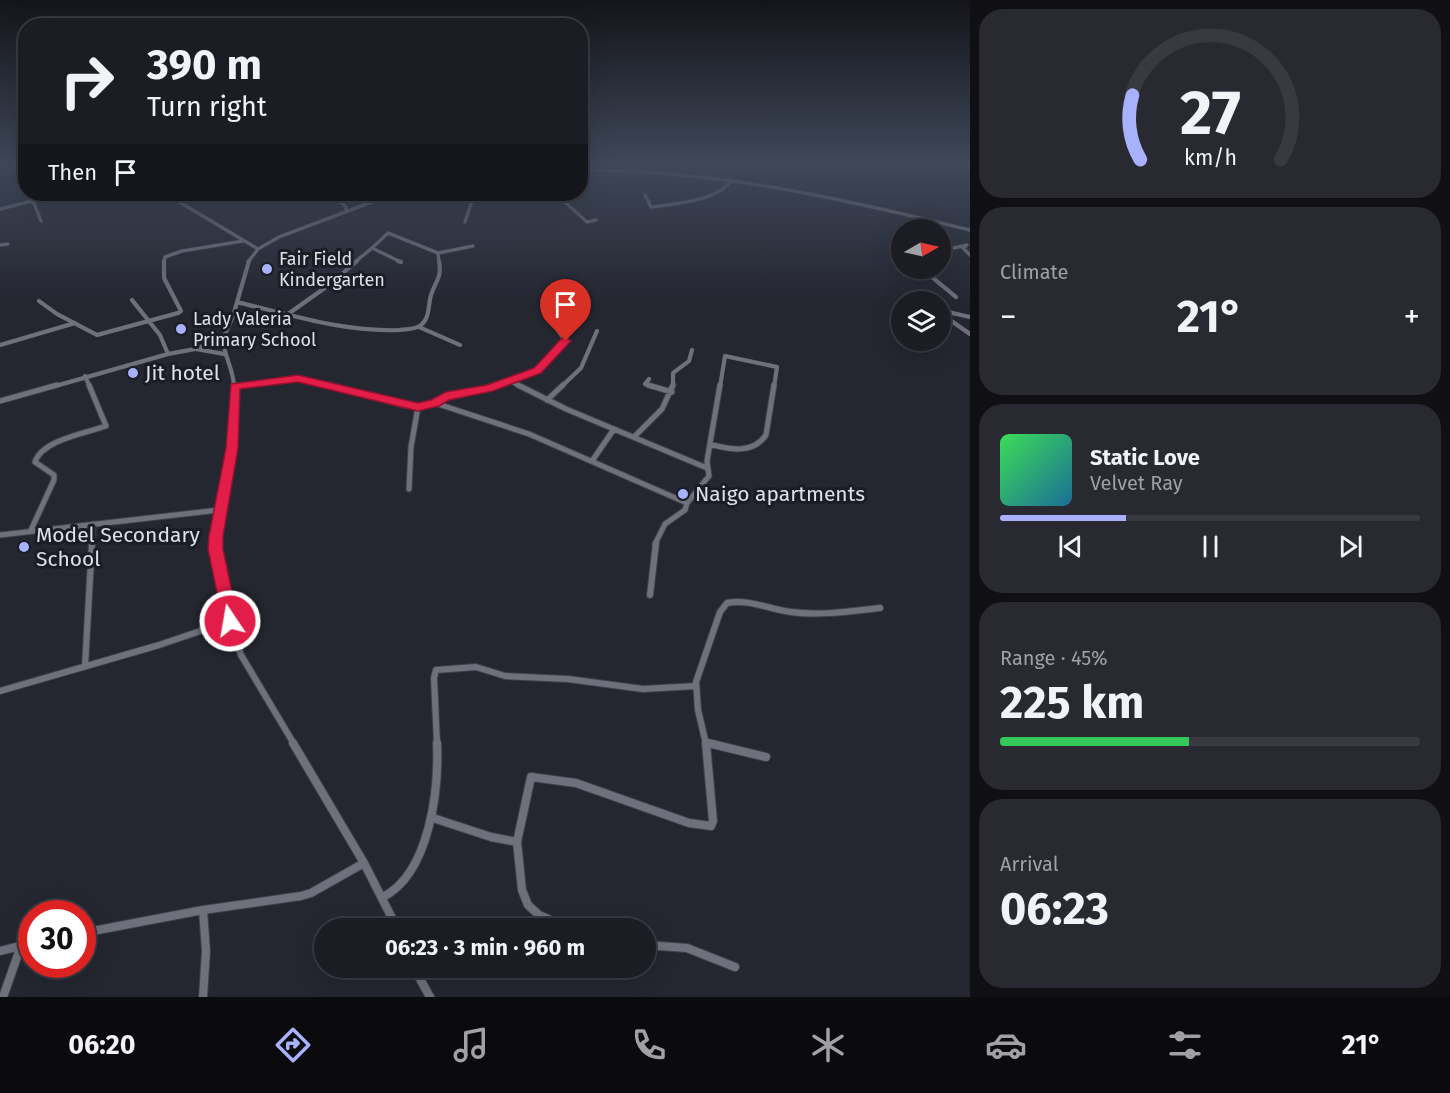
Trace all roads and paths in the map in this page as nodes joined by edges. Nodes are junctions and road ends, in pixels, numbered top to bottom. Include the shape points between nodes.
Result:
1 (37, 211) edge
2 (193, 211) edge
3 (350, 211) edge
4 (469, 211) edge
5 (574, 211) edge
6 (888, 211) edge
7 (346, 212) joint
8 (597, 220) dead end
9 (41, 221) dead end
10 (465, 222) dead end
11 (970, 230) edge
12 (243, 241) junction
13 (8, 244) dead end
14 (0, 245) edge
15 (969, 245) edge
16 (473, 246) dead end
17 (372, 248) junction
18 (951, 248) edge
19 (258, 249) junction
20 (438, 253) junction
21 (970, 255) edge
22 (401, 262) dead end
23 (934, 279) edge
24 (956, 297) dead end
25 (132, 300) dead end
26 (39, 301) dead end
27 (237, 302) junction
28 (288, 314) junction
29 (970, 317) edge
30 (148, 321) junction
31 (75, 323) junction
32 (554, 323) dead end
33 (419, 327) junction
34 (597, 331) dead end
35 (970, 334) edge
36 (223, 339) junction
37 (0, 345) edge
38 (460, 345) dead end
39 (195, 349) junction
40 (692, 350) dead end
41 (168, 354) junction
42 (224, 354) junction
43 (85, 376) junction
44 (649, 379) dead end
45 (510, 381) junction
46 (235, 386) junction
47 (672, 392) junction
48 (547, 400) junction
49 (0, 401) edge
50 (435, 403) junction
51 (418, 407) junction
52 (614, 429) junction
53 (634, 437) junction
54 (710, 444) junction
55 (592, 461) junction
56 (707, 468) junction
57 (409, 489) dead end
58 (687, 503) junction
59 (219, 510) junction
60 (93, 524) junction
61 (31, 530) junction
62 (0, 535) edge
63 (650, 595) dead end
64 (880, 608) dead end
65 (230, 621) junction
66 (85, 666) junction
67 (696, 686) junction
68 (0, 691) edge
69 (706, 742) junction
70 (766, 757) dead end
71 (433, 818) junction
72 (517, 842) junction
73 (364, 862) junction
74 (383, 897) junction
75 (204, 910) junction
76 (392, 918) edge
77 (546, 918) edge
78 (96, 930) edge
79 (656, 946) edge
80 (18, 947) edge
81 (0, 951) edge
82 (18, 954) edge
83 (735, 967) dead end
84 (420, 978) edge
85 (3, 997) edge
86 (203, 997) edge
87 (430, 997) edge

1 - 9 street
2 - 12 street
3 - 7 street
4 - 10 street
5 - 8 street via 587,222
6 - 11 street
7 - 19 street
12 - 19 street
12 - 30 street via 165,257 162,263 169,292 182,311
13 - 14 street
15 - 18 street
15 - 21 street via 963,248
16 - 20 street
17 - 20 street via 388,233
17 - 22 street
17 - 28 street
19 - 27 street via 247,263
20 - 33 street via 441,274 427,316
23 - 24 street
25 - 30 street
26 - 31 street
27 - 28 street
27 - 36 street
28 - 33 street via 356,330
29 - 35 street via 948,312 950,320
30 - 31 street via 97,335
30 - 41 street via 160,335
31 - 37 street
32 - 45 street via 566,342 537,371
33 - 38 street
34 - 48 street via 580,368
36 - 39 street
36 - 42 street
39 - 41 street
39 - 42 street
40 - 47 street via 688,362 673,373
41 - 43 street
42 - 46 street
43 - 49 street
43 - 61 street via 107,423 47,446 35,457 35,462 54,475 54,480
44 - 47 street via 645,384
45 - 48 street
45 - 50 street via 446,396
46 - 51 street via 298,379
46 - 59 street via 232,448
47 - 53 street via 666,405
48 - 52 street
50 - 51 street
50 - 55 street via 529,434
51 - 57 street
52 - 53 street
52 - 55 street
53 - 56 street
54 - 54 street via 728,449 758,446 762,442 777,367 725,356
54 - 56 street
55 - 58 street
56 - 58 street via 709,476
58 - 63 street via 685,510 660,530
59 - 60 street
59 - 65 street via 216,549
60 - 61 street
60 - 66 street
61 - 62 street
64 - 67 street via 811,614 756,602 727,603 720,612
65 - 66 street
65 - 73 street via 241,655
66 - 68 street
67 - 69 street
67 - 71 street via 643,689 505,676 476,667 436,670 439,768
69 - 70 street
69 - 72 street via 711,825 704,826 581,785 534,777 530,780
71 - 72 street
71 - 74 street via 406,878 400,887
72 - 77 street via 526,901
73 - 74 street
73 - 75 street via 311,893
74 - 76 street
75 - 78 street
75 - 86 street
79 - 83 street via 687,948
80 - 81 street
82 - 85 street
84 - 87 street

